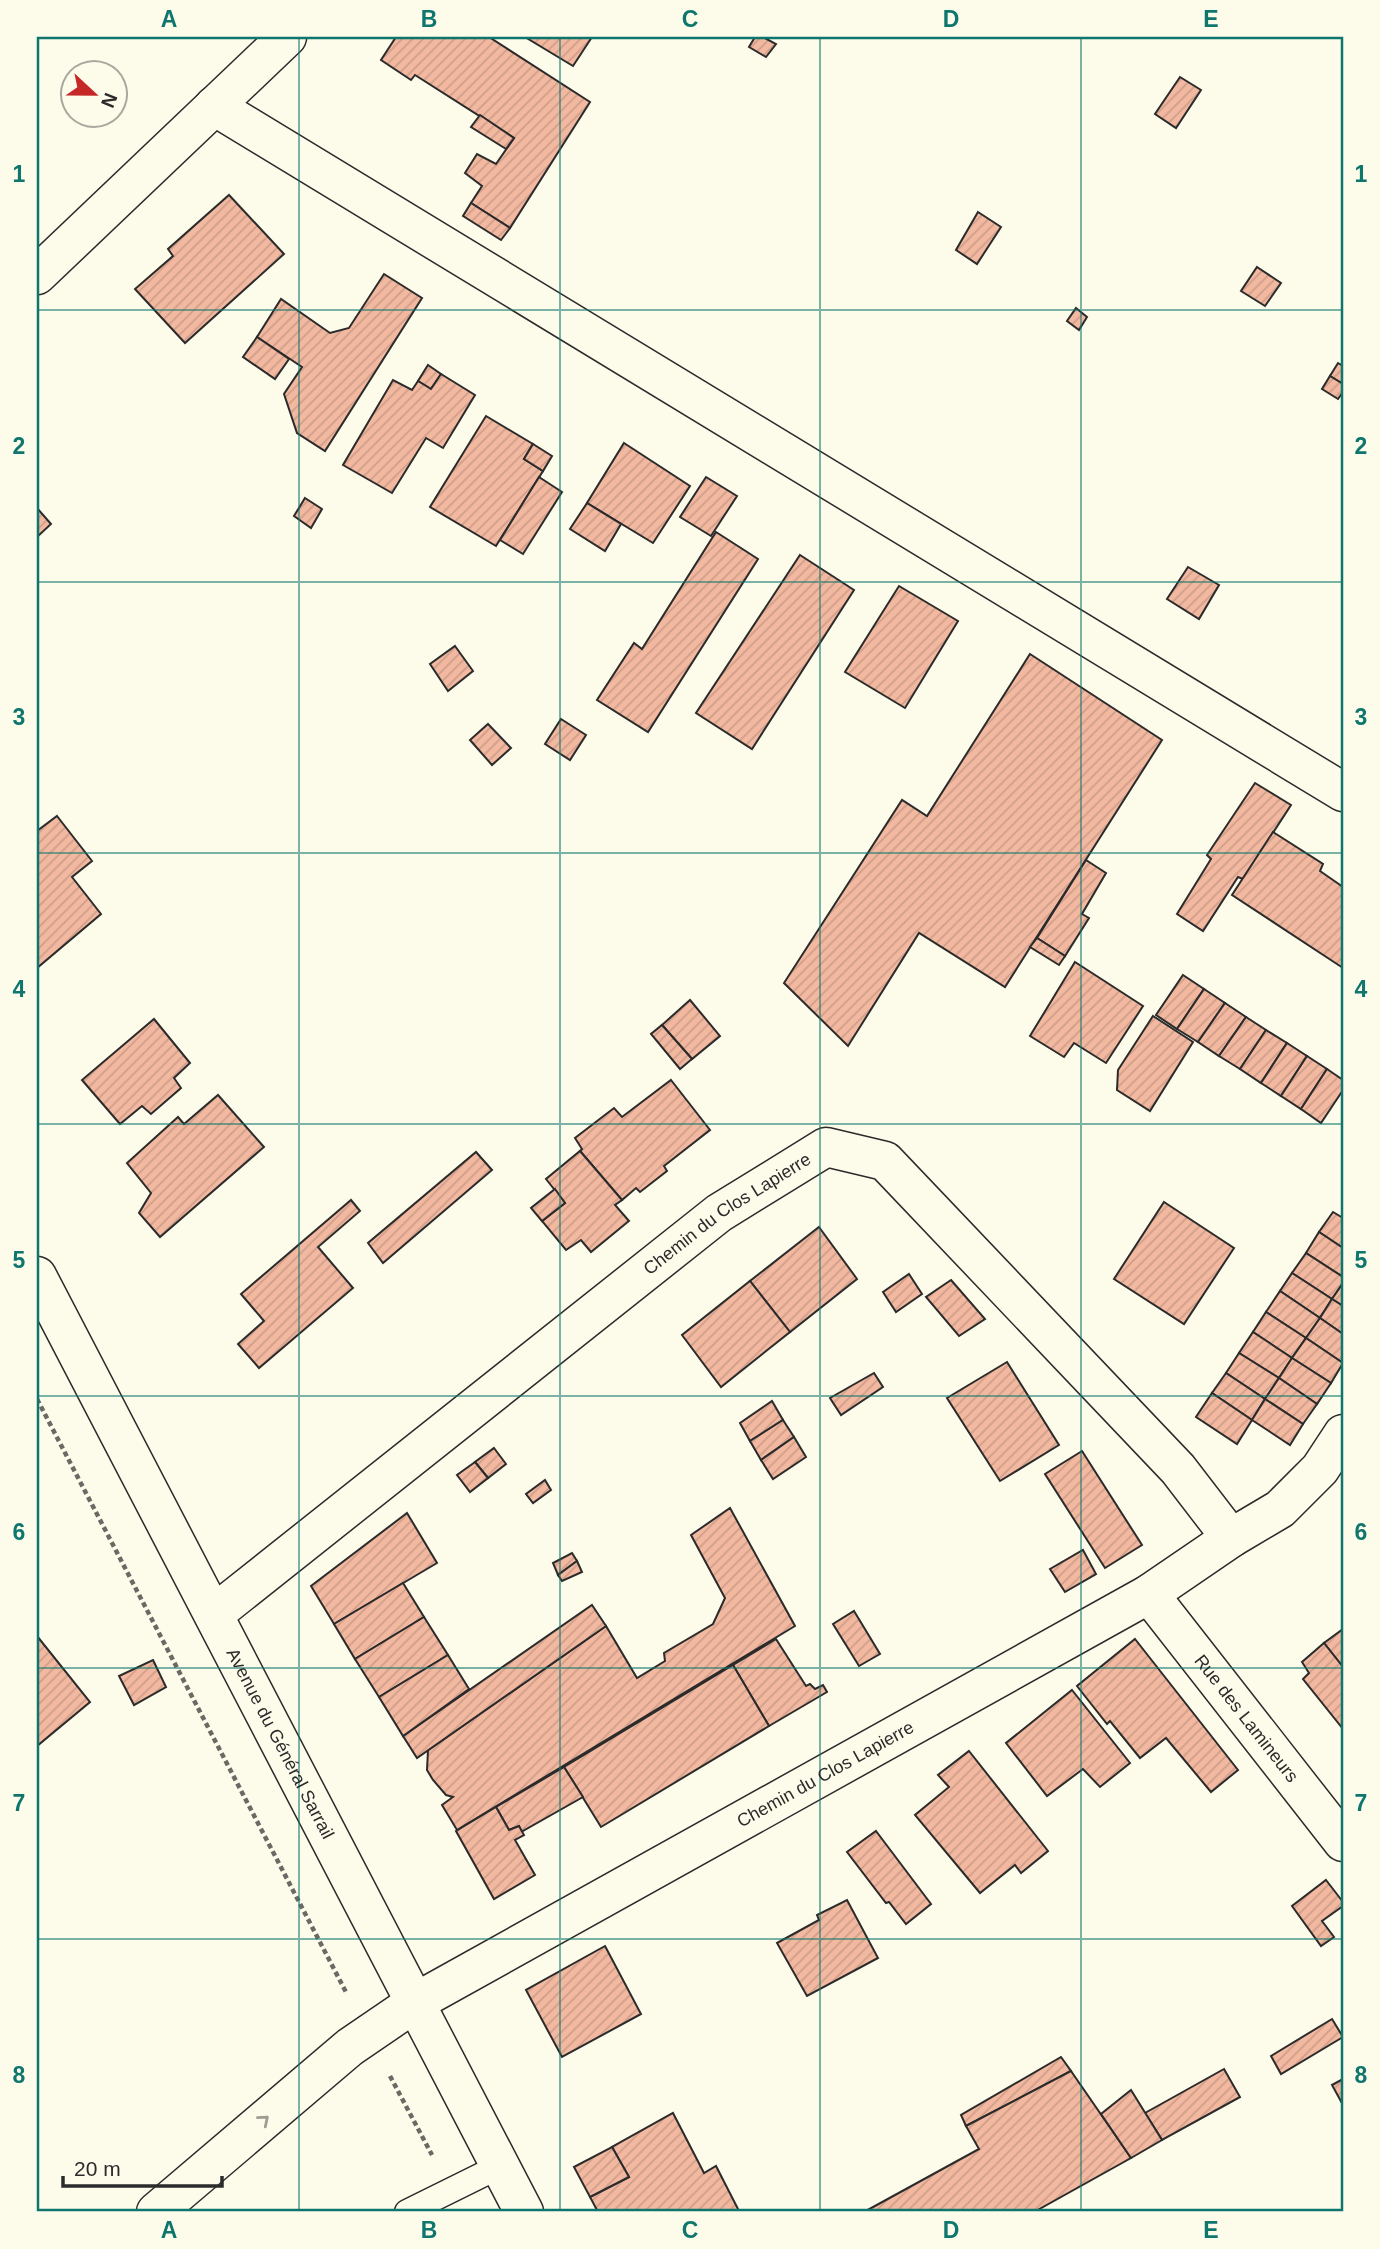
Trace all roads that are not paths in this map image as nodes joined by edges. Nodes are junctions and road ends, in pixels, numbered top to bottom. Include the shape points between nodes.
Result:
1 (287, 37) edge
2 (214, 106) junction
3 (37, 275) edge
4 (1343, 792) edge
5 (37, 1276) edge
6 (1343, 1434) edge
7 (1332, 1477) edge
8 (1231, 1538) junction
9 (1149, 1594) junction
10 (214, 1614) junction
11 (1343, 1842) edge
12 (416, 2002) junction
13 (500, 2166) junction
14 (156, 2212) edge
15 (407, 2212) edge
16 (524, 2212) edge

1 - 2 street
2 - 3 street
2 - 4 street
5 - 10 street, Avenue du Général Sarrail
6 - 7 street, Chemin du Clos Lapierre
7 - 8 street, Chemin du Clos Lapierre
8 - 9 street, Chemin du Clos Lapierre
8 - 10 street, Chemin du Clos Lapierre via 1178,1469 885,1161 826,1147 719,1213
9 - 11 street, Rue des Lamineurs
9 - 12 street, Chemin du Clos Lapierre
10 - 12 street, Avenue du Général Sarrail
12 - 13 street, Avenue du Général Sarrail
14 -> 12 street, Chemin du Clos Lapierre via 350,2047
13 - 15 lane
13 - 16 street, Avenue du Général Sarrail

